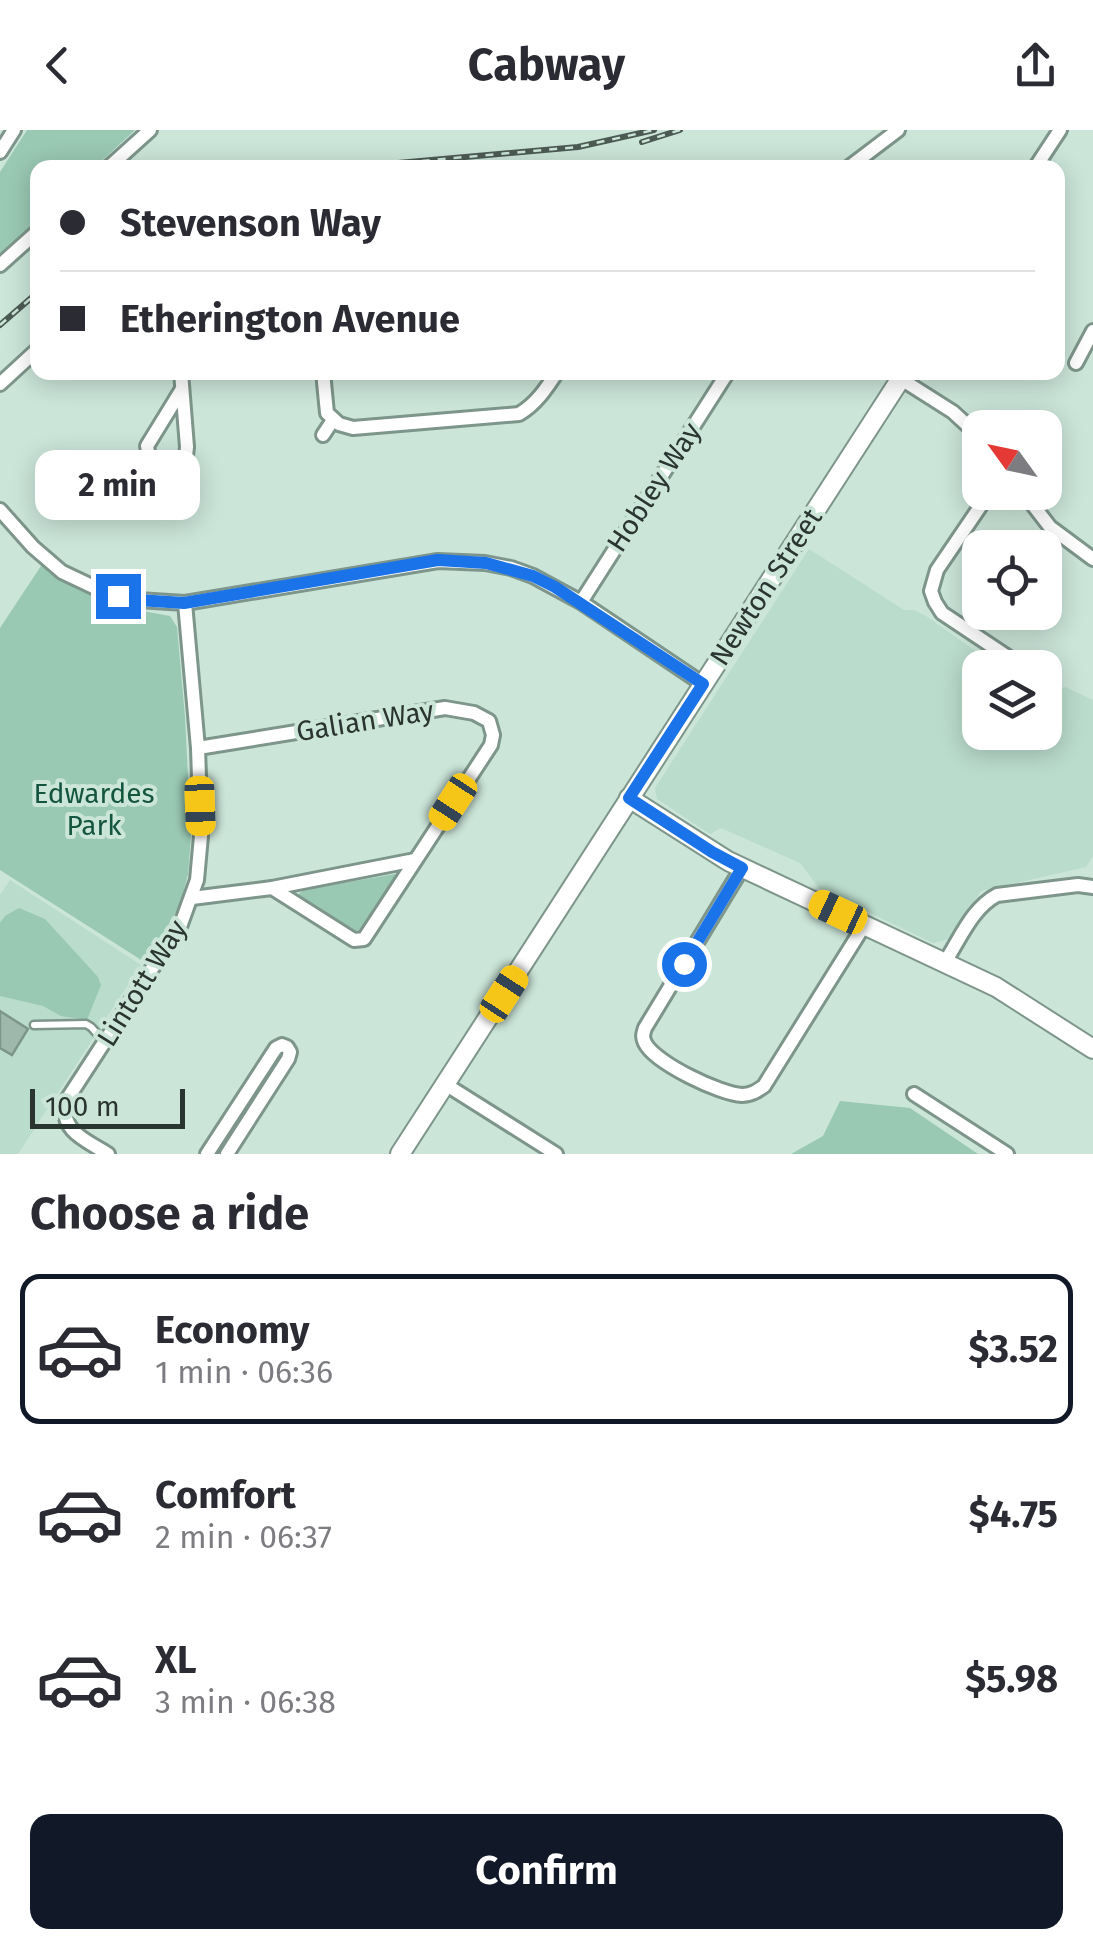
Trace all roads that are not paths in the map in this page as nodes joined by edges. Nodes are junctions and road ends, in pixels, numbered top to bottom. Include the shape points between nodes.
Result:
1 (14, 130) edge
2 (150, 130) edge
3 (898, 130) edge
4 (1060, 130) edge
5 (0, 152) edge
6 (117, 160) edge
7 (859, 160) edge
8 (1040, 160) edge
9 (30, 238) edge
10 (0, 265) edge
11 (1093, 330) edge
12 (30, 357) edge
13 (1076, 362) dead end
14 (182, 380) edge
15 (324, 380) edge
16 (551, 380) edge
17 (723, 380) edge
18 (900, 380) edge
19 (909, 380) edge
20 (0, 384) edge
21 (182, 388) junction
22 (333, 420) junction
23 (962, 420) edge
24 (323, 435) dead end
25 (0, 510) edge
26 (978, 510) edge
27 (1036, 510) edge
28 (1093, 559) edge
29 (580, 602) junction
30 (184, 603) junction
31 (998, 650) edge
32 (703, 684) junction
33 (198, 748) junction
34 (629, 798) junction
35 (415, 860) junction
36 (742, 868) junction
37 (1092, 885) edge
38 (272, 888) junction
39 (192, 898) junction
40 (865, 924) junction
41 (945, 962) junction
42 (34, 1025) dead end
43 (105, 1042) junction
44 (1093, 1049) edge
45 (445, 1084) junction
46 (914, 1094) dead end
47 (108, 1154) edge
48 (207, 1154) edge
49 (227, 1154) edge
50 (400, 1154) edge
51 (556, 1154) edge
52 (1007, 1154) edge

1 - 5 street
2 - 6 street
3 - 7 street
4 - 8 street
9 - 10 street
11 - 13 street
12 - 20 street
14 - 21 street
15 - 22 street
16 - 22 street via 519,414 353,428
17 - 29 street, Hobley Way
18 - 32 street, Newton Street
19 - 23 street
21 - 21 street via 186,456 174,467 159,467 146,446
22 - 24 street
25 - 30 street via 49,562 80,583 138,600
26 - 31 street via 937,570 931,592 942,613
27 - 28 street
29 - 30 street via 511,568 438,560
29 - 32 street
30 - 33 street, Lintott Way
32 - 34 street, Newton Street
33 - 35 street, Galian Way via 432,709 484,717 493,735 490,745
33 - 39 street, Lintott Way via 200,862
34 - 36 street
34 - 45 street, Newton Street
35 - 38 street
35 - 38 street, Galian Way via 360,941
36 - 40 street
36 - 40 street via 636,1041 700,1082 742,1094 770,1079
37 - 41 street via 986,901
38 - 39 street
39 - 43 street, Lintott Way
40 - 41 street
41 - 44 street
42 - 43 lane via 86,1024
43 - 47 street, Lintott Way via 69,1094 64,1114 72,1130
45 - 50 street, Newton Street
45 - 51 street
46 - 52 street
48 - 49 street via 276,1048 287,1046 288,1058

